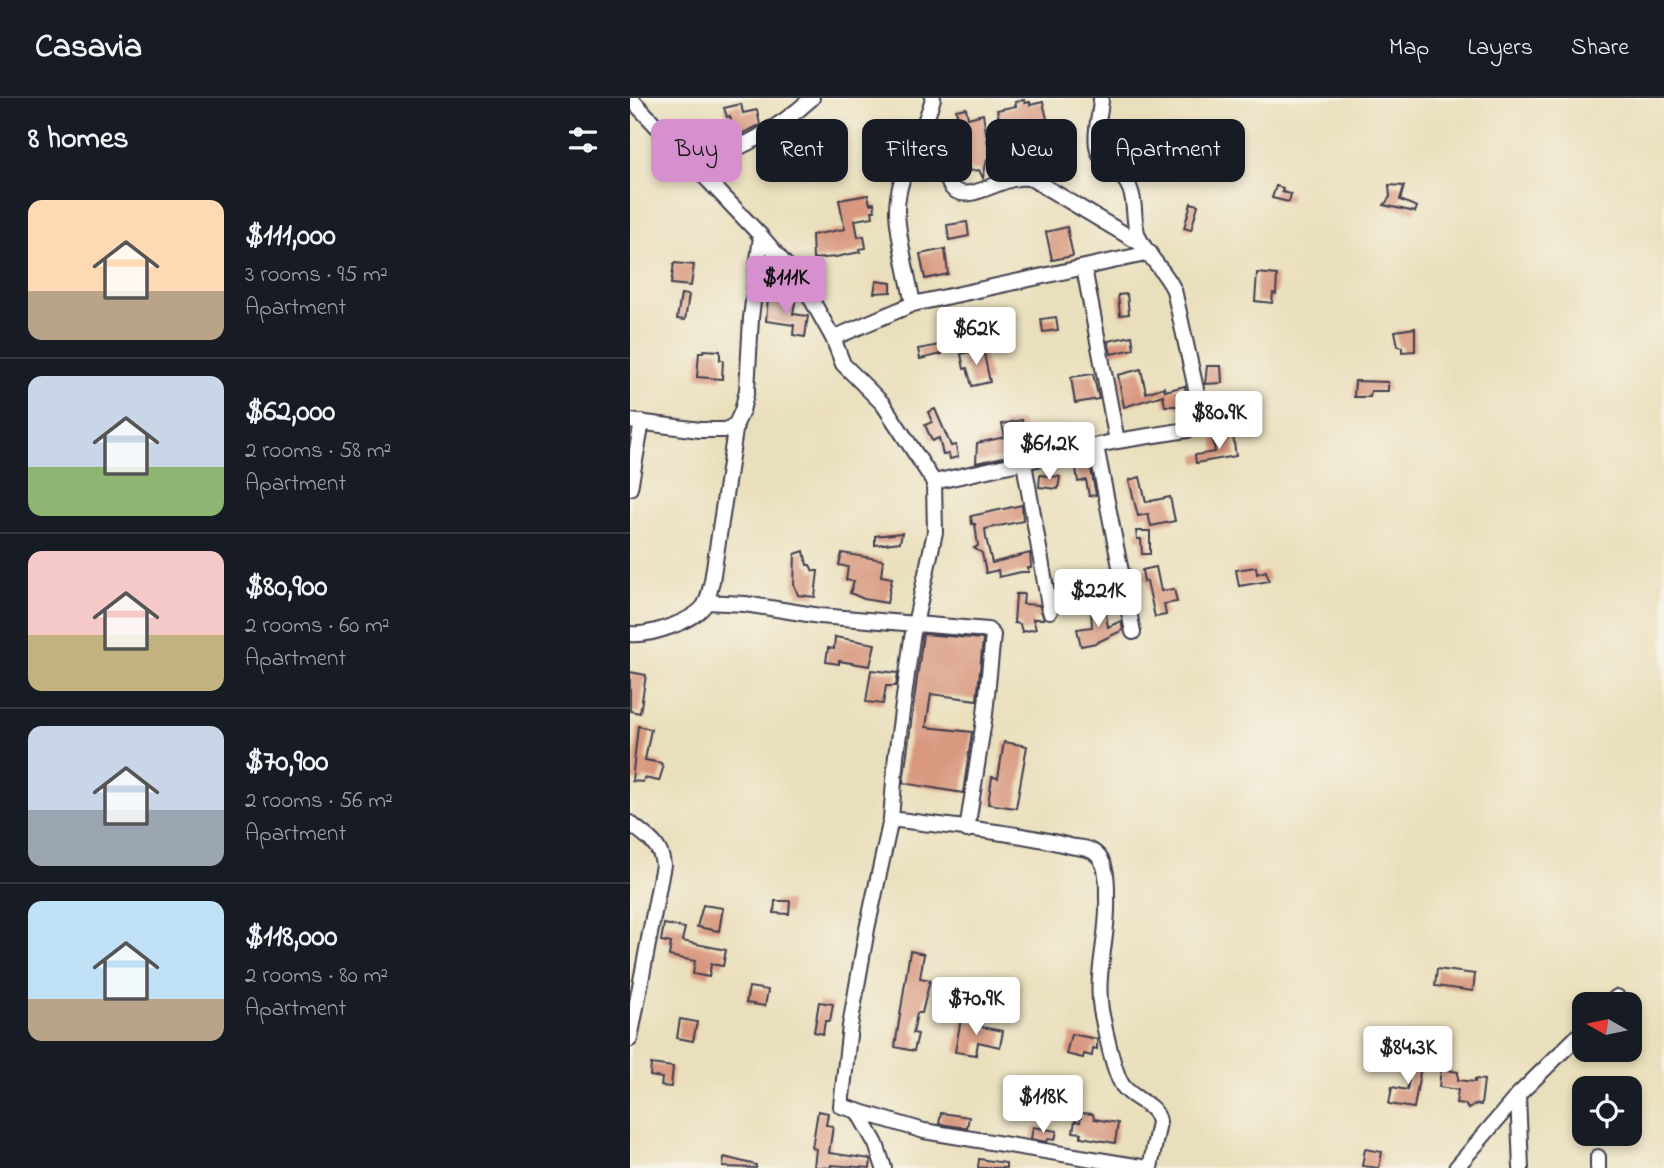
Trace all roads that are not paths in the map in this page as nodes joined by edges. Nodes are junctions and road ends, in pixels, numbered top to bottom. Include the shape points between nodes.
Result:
1 (630, 98) edge
2 (812, 98) edge
3 (933, 98) edge
4 (1101, 98) edge
5 (926, 119) edge
6 (651, 120) edge
7 (742, 146) edge
8 (710, 182) edge
9 (904, 182) edge
10 (948, 182) edge
11 (761, 236) junction
12 (1146, 249) junction
13 (1084, 268) junction
14 (912, 304) junction
15 (833, 338) junction
16 (636, 422) edge
17 (736, 424) junction
18 (1117, 441) junction
19 (1096, 446) junction
20 (1024, 463) junction
21 (934, 482) junction
22 (630, 488) edge
23 (706, 602) junction
24 (1049, 611) dead end
25 (916, 624) junction
26 (1133, 632) dead end
27 (630, 634) edge
28 (891, 819) junction
29 (630, 823) edge
30 (967, 830) junction
31 (630, 1039) edge
32 (1572, 1042) edge
33 (1518, 1095) junction
34 (858, 1112) junction
35 (1142, 1167) edge
36 (884, 1168) edge
37 (1456, 1168) edge
38 (1521, 1168) edge

1 - 6 street
2 - 7 street
3 - 5 street
4 - 12 street via 1097,147 1104,163 1126,180 1132,192 1137,232
8 - 11 street
9 - 14 street via 897,211
10 - 12 street via 950,188 964,193 1022,176 1032,179
11 - 15 street via 804,286
11 - 17 street via 747,390
12 - 13 street
12 - 18 street via 1174,290 1198,398 1198,421 1187,430
13 - 14 street
13 - 18 street
14 - 15 street
15 - 21 street via 843,364 883,404
16 - 17 street via 700,430 727,430
16 - 22 street
17 - 23 street
18 - 19 street
19 - 20 street
19 - 26 street
20 - 21 street
20 - 24 street
21 - 25 street via 935,532
23 - 25 street
23 - 27 street via 697,615 651,633
25 - 28 street
25 - 30 street via 988,630 993,635
28 - 30 street
28 - 34 street via 867,929 840,1101 841,1106
29 - 31 street via 656,845 663,865
30 - 35 street via 1087,849 1102,862 1108,918 1099,977 1101,1009 1119,1080 1128,1093 1158,1114
32 - 33 street
33 - 37 street
33 - 38 street
34 - 35 street via 924,1131
34 - 36 street

